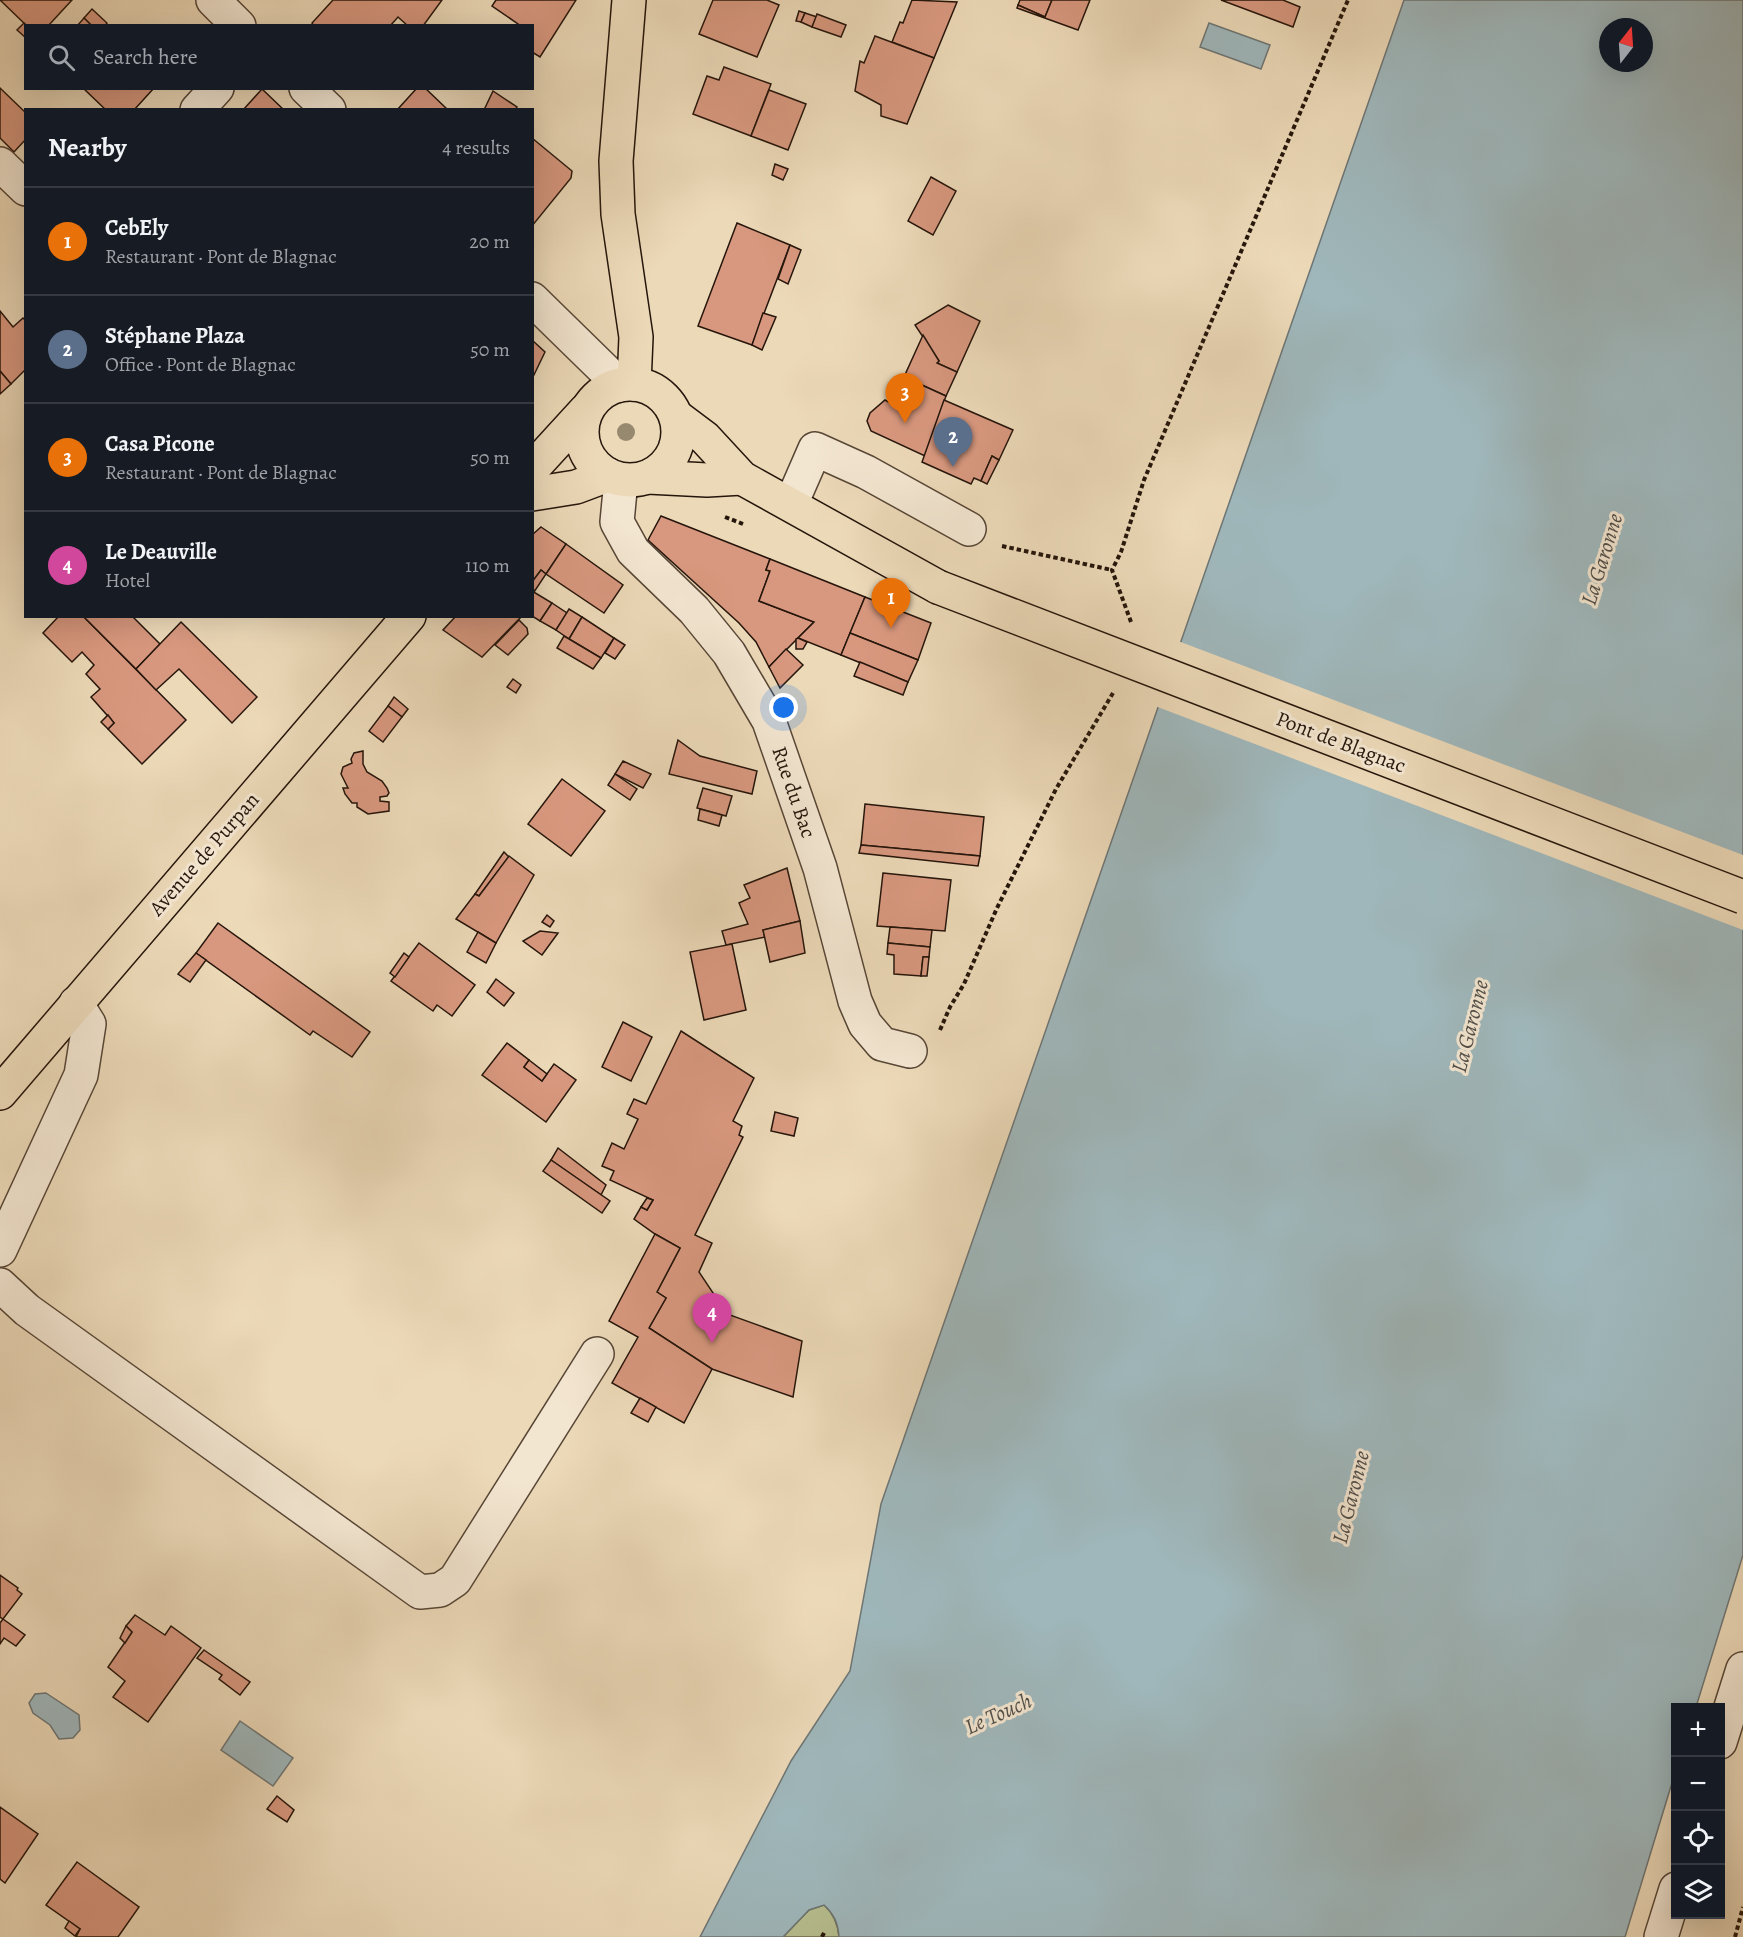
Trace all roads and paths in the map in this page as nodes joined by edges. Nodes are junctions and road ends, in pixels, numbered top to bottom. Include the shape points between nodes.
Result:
1 (213, 0) edge
2 (629, 0) edge
3 (1348, 0) edge
4 (237, 24) edge
5 (215, 90) edge
6 (308, 90) edge
7 (199, 108) edge
8 (327, 108) edge
9 (0, 164) edge
10 (24, 187) edge
11 (534, 301) edge
12 (627, 385) junction
13 (586, 410) junction
14 (677, 417) junction
15 (534, 467) edge
16 (625, 477) junction
17 (742, 478) junction
18 (534, 494) edge
19 (791, 504) junction
20 (969, 529) joint
21 (1113, 570) junction
22 (407, 618) edge
23 (1129, 632) dead end
24 (1115, 685) dead end
25 (1743, 897) edge
26 (76, 1004) junction
27 (910, 1051) joint
28 (0, 1093) edge
29 (0, 1250) edge
30 (0, 1285) edge
31 (597, 1354) dead end
32 (1743, 1669) edge
33 (1725, 1726) edge
34 (1671, 1905) edge
35 (1743, 1907) edge
36 (825, 1931) dead end
37 (822, 1937) edge
38 (1661, 1937) edge
39 (1735, 1937) edge

1 - 4 street
2 - 12 main road via 616,161 618,214 636,337
3 - 21 path via 1144,480
5 - 7 street
6 - 8 street
9 - 10 street
11 - 12 street
12 - 13 main road via 606,390
12 - 14 main road via 649,388 662,397
13 - 15 main road
13 - 16 main road via 581,426 589,459 597,469
14 - 16 main road via 680,430 669,459 658,471
14 - 17 main road via 705,438
16 - 17 main road
16 - 18 main road
16 - 27 street, Rue du Bac via 616,522 633,551 694,610 729,653 769,721 820,868 855,1001 865,1024 882,1044
17 - 19 main road, Pont de Blagnac
19 - 20 street via 815,448
19 - 25 main road, Pont de Blagnac, bridge via 938,587
20 - 21 path via 1001,546
21 - 23 path via 1131,621
22 - 26 main road, Avenue de Purpan
24 - 27 path via 1056,789 938,1034 928,1048
26 - 28 main road, Avenue de Purpan
26 - 29 street via 89,1024 81,1075
30 - 31 street via 27,1310 420,1592 440,1590 455,1580
32 - 33 street
34 - 38 street
35 - 39 path
36 - 37 path

